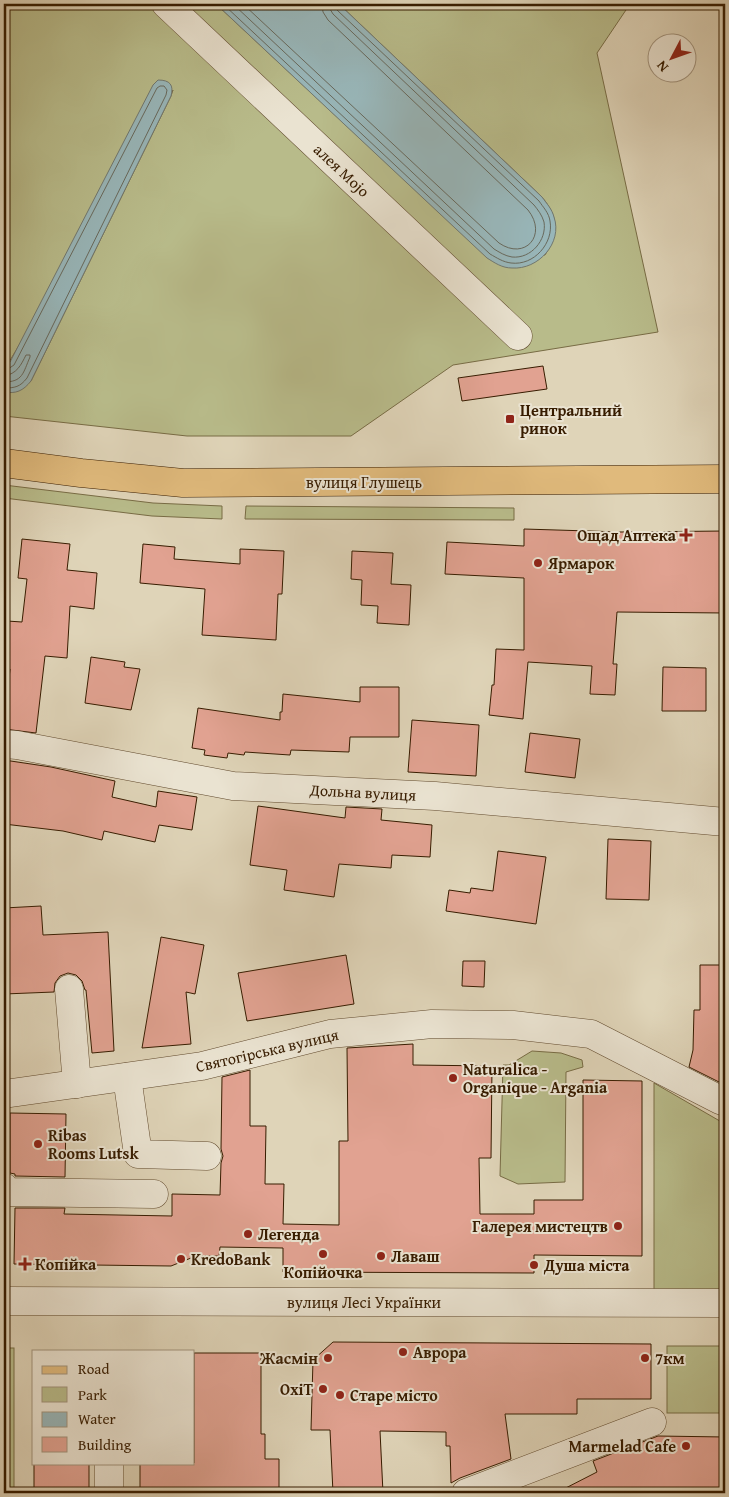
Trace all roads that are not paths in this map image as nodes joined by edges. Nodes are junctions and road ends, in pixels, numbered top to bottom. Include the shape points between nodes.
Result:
1 (166, 4) edge
2 (518, 336) dead end
3 (4, 463) edge
4 (725, 479) edge
5 (4, 744) edge
6 (725, 822) edge
7 (69, 989) dead end
8 (127, 1077) junction
9 (77, 1084) junction
10 (4, 1094) edge
11 (725, 1102) edge
12 (207, 1156) dead end
13 (4, 1187) edge
14 (154, 1194) dead end
15 (4, 1301) edge
16 (725, 1303) edge
17 (652, 1422) dead end
18 (109, 1464) edge
19 (109, 1493) edge
20 (466, 1493) edge

1 - 2 street, алея Mojo
3 - 4 main road, вулиця Глушець via 183,483
5 - 6 street, Дольна вулиця via 233,786 435,796
7 - 9 street
8 - 9 street, Святогірська вулиця
8 - 11 street, Святогірська вулиця via 202,1066 330,1034 432,1024 513,1025 591,1034
8 - 12 street via 138,1154
9 - 10 street, Святогірська вулиця
13 - 14 street via 7,1192
15 - 16 street, вулиця Лесі Українки
17 - 20 street
18 - 19 street

